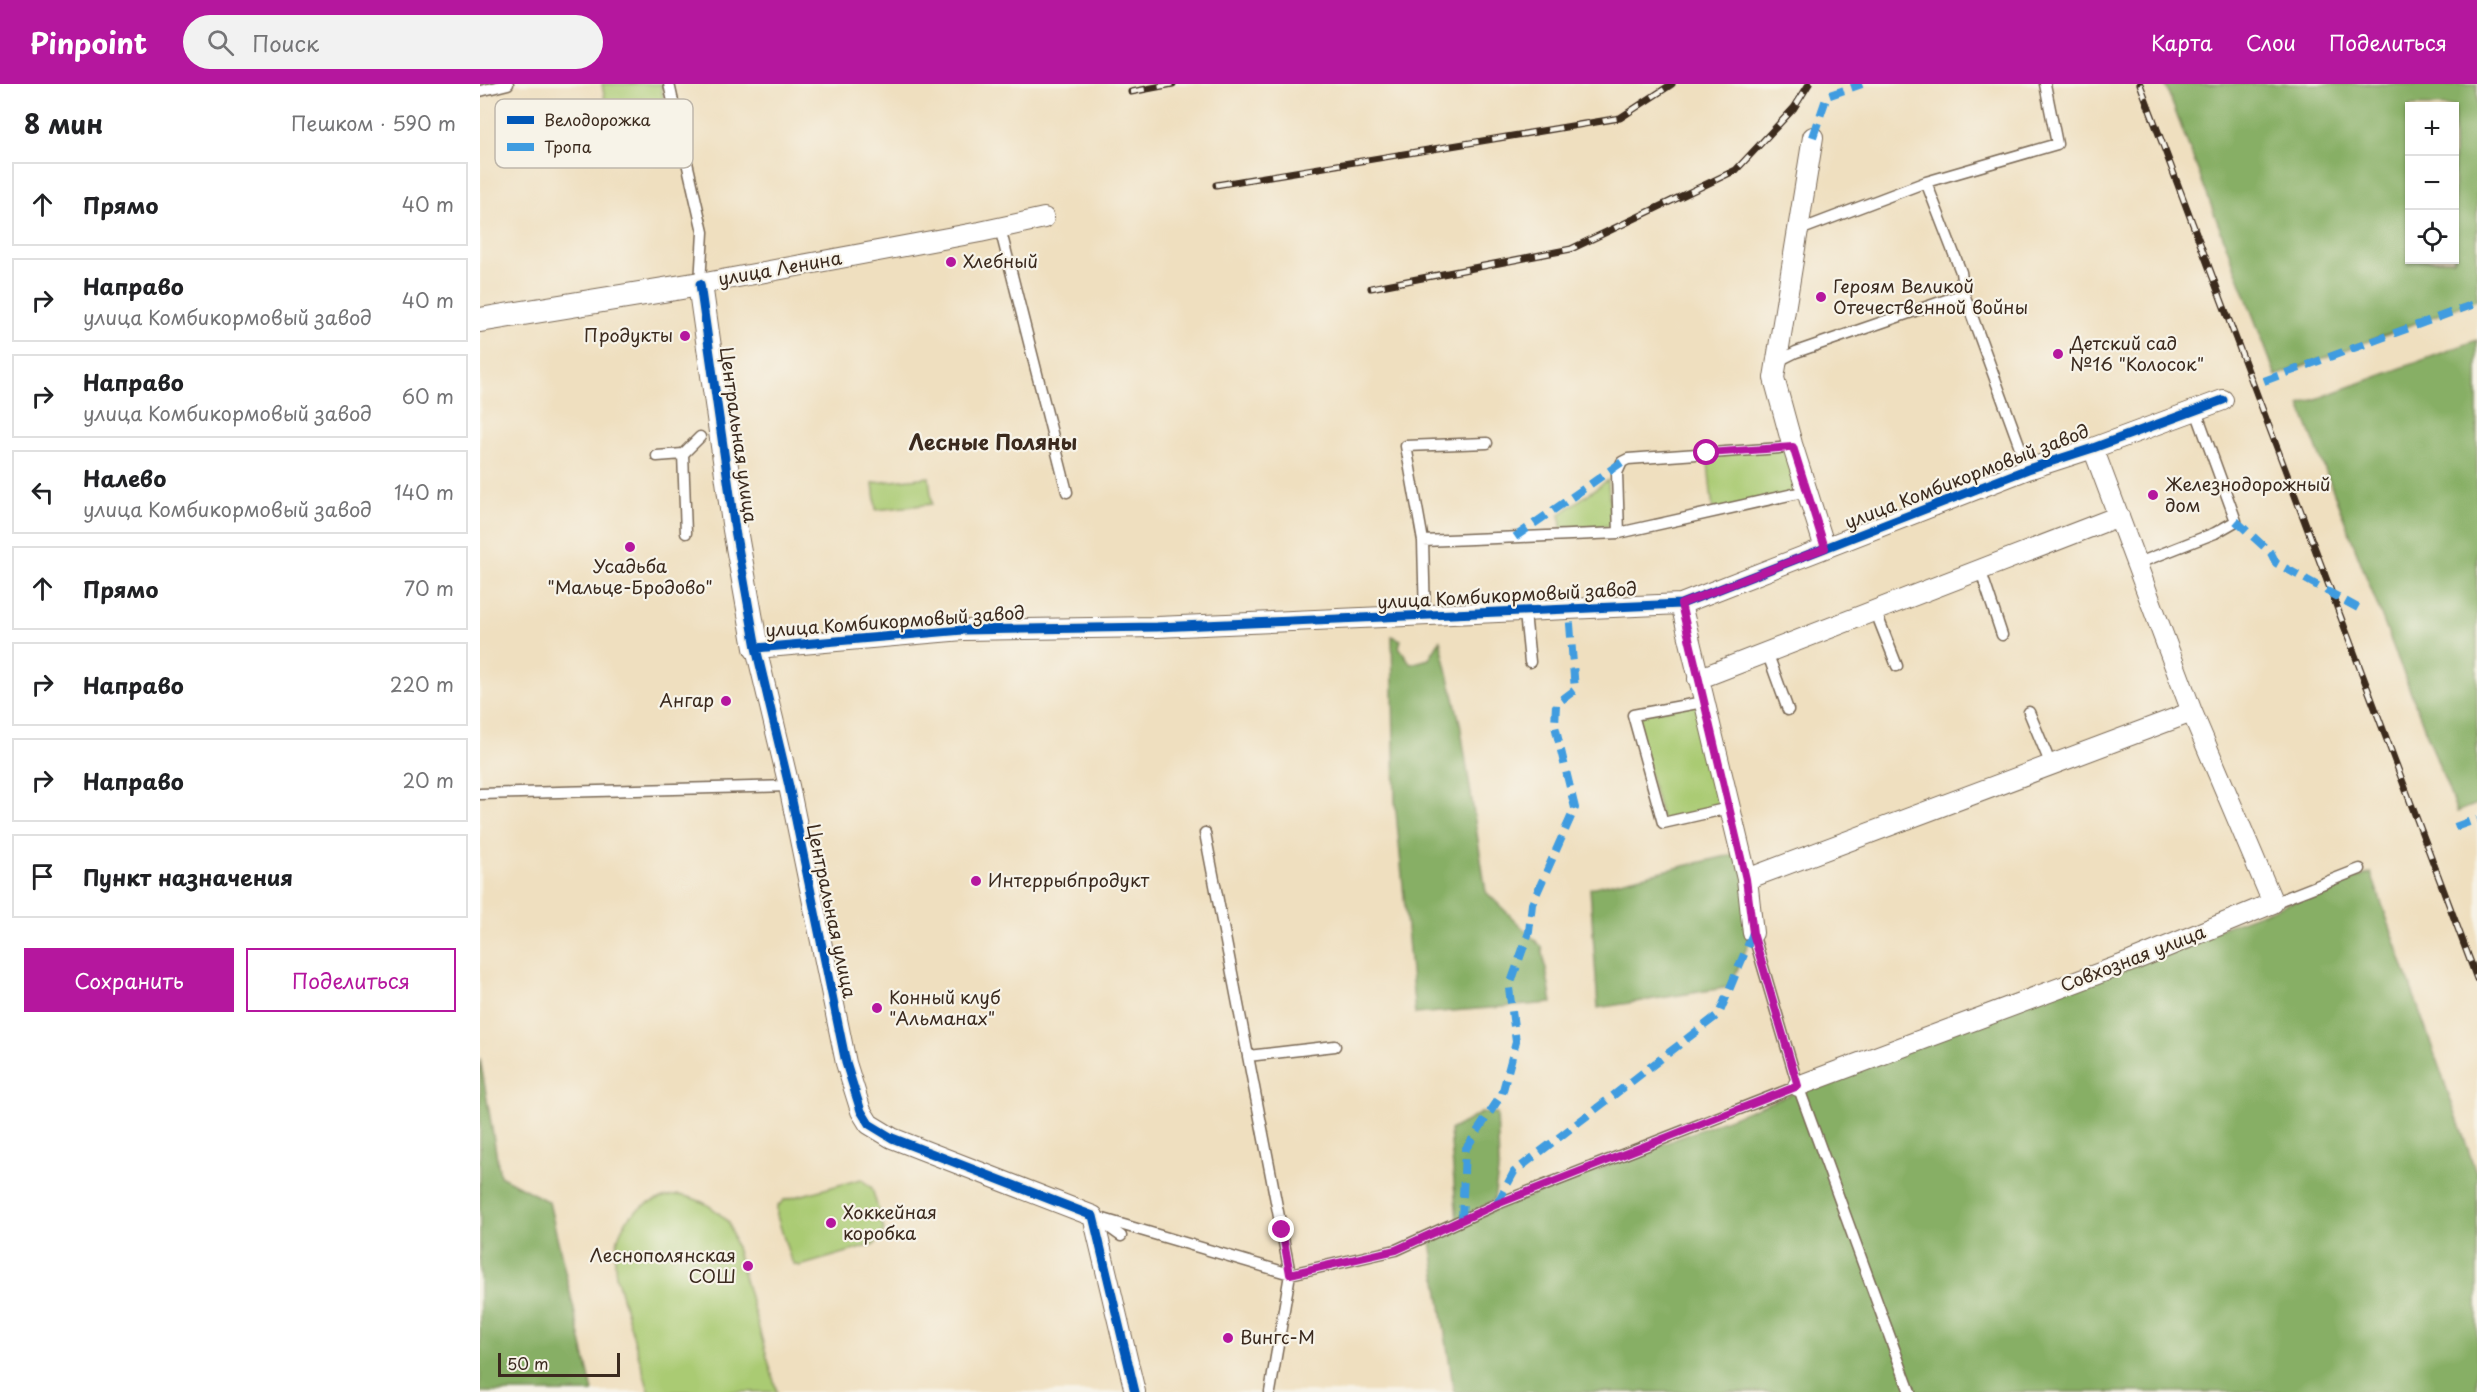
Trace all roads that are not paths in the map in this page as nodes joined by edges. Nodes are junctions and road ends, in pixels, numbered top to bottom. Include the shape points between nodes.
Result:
1 (508, 84) edge
2 (669, 84) edge
3 (2045, 84) edge
4 (480, 91) edge
5 (673, 99) edge
6 (1813, 137) dead end
7 (689, 168) edge
8 (1926, 182) junction
9 (1037, 224) dead end
10 (1000, 228) junction
11 (1796, 231) junction
12 (700, 284) junction
13 (1964, 294) junction
14 (480, 320) edge
15 (1776, 368) junction
16 (2223, 400) dead end
17 (2196, 411) junction
18 (700, 437) dead end
19 (1487, 443) dead end
20 (1793, 447) junction
21 (2093, 448) junction
22 (683, 454) junction
23 (657, 456) dead end
24 (2028, 469) junction
25 (1807, 491) junction
26 (1067, 492) dead end
27 (2119, 516) junction
28 (686, 533) dead end
29 (1619, 533) junction
30 (1423, 541) junction
31 (1825, 548) junction
32 (2136, 564) junction
33 (1980, 570) junction
34 (1681, 604) junction
35 (1875, 610) junction
36 (1526, 613) junction
37 (1425, 616) junction
38 (2002, 634) dead end
39 (756, 648) junction
40 (1767, 652) junction
41 (1530, 662) dead end
42 (1897, 666) dead end
43 (1698, 679) junction
44 (1703, 702) junction
45 (1788, 710) dead end
46 (2029, 712) dead end
47 (2192, 712) junction
48 (2051, 765) junction
49 (789, 786) junction
50 (480, 794) edge
51 (1729, 808) junction
52 (1205, 832) dead end
53 (2360, 870) dead end
54 (1746, 879) junction
55 (2273, 903) junction
56 (1753, 933) joint
57 (1335, 1046) dead end
58 (1248, 1056) junction
59 (1798, 1086) junction
60 (1093, 1216) junction
61 (1120, 1236) dead end
62 (1290, 1274) junction
63 (1135, 1392) edge
64 (1270, 1392) edge
65 (1910, 1392) edge

1 - 4 lane
2 - 5 lane
3 - 8 lane via 2057,144
6 - 11 street, улица Комбикормовый завод
7 - 12 lane via 704,232
8 - 11 lane
8 - 13 lane via 1961,273
9 - 10 street, улица Ленина
10 - 12 street, улица Ленина
10 - 26 lane
11 - 15 street, улица Комбикормовый завод
12 - 14 street, улица Ленина
12 - 39 street, Центральная улица
13 - 15 lane via 1796,352 1782,359
13 - 24 lane
15 - 20 street, улица Комбикормовый завод via 1774,378
16 - 17 street, улица Комбикормовый завод
17 - 21 street, улица Комбикормовый завод
17 - 32 lane via 2236,521 2216,533
18 - 22 lane
19 - 30 lane via 1406,446
20 - 25 street, улица Комбикормовый завод
20 - 29 lane via 1628,459 1617,473
21 - 24 street, улица Комбикормовый завод
21 - 27 street
22 - 23 lane
22 - 28 lane
24 - 31 street, улица Комбикормовый завод
25 - 29 lane
25 - 31 street, улица Комбикормовый завод
27 - 32 street
27 - 33 street
29 - 30 lane
30 - 37 lane
31 - 34 street, улица Комбикормовый завод
32 - 47 street
33 - 35 street
33 - 38 lane
34 - 36 street, улица Комбикормовый завод
34 - 43 street
35 - 40 street
35 - 42 lane
36 - 37 street, улица Комбикормовый завод
36 - 41 lane
37 - 39 street, улица Комбикормовый завод via 963,630
39 - 49 street, Центральная улица
40 - 43 street
40 - 45 lane
43 - 44 street
44 - 51 street
44 - 51 lane via 1633,715 1663,823
46 - 48 lane
47 - 48 street
47 - 55 street
48 - 54 street
49 - 50 lane
49 - 60 street, Центральная улица via 846,1063 861,1112 869,1124 891,1138
51 - 54 street
52 - 58 lane
53 - 55 lane
54 - 56 street
55 - 59 street, Совхозная улица via 2132,961
56 - 59 lane
57 - 58 lane
58 - 62 lane
59 - 62 lane via 1497,1204 1396,1250
59 - 65 lane
60 - 61 lane
60 - 62 lane
60 - 63 street
62 - 64 lane

